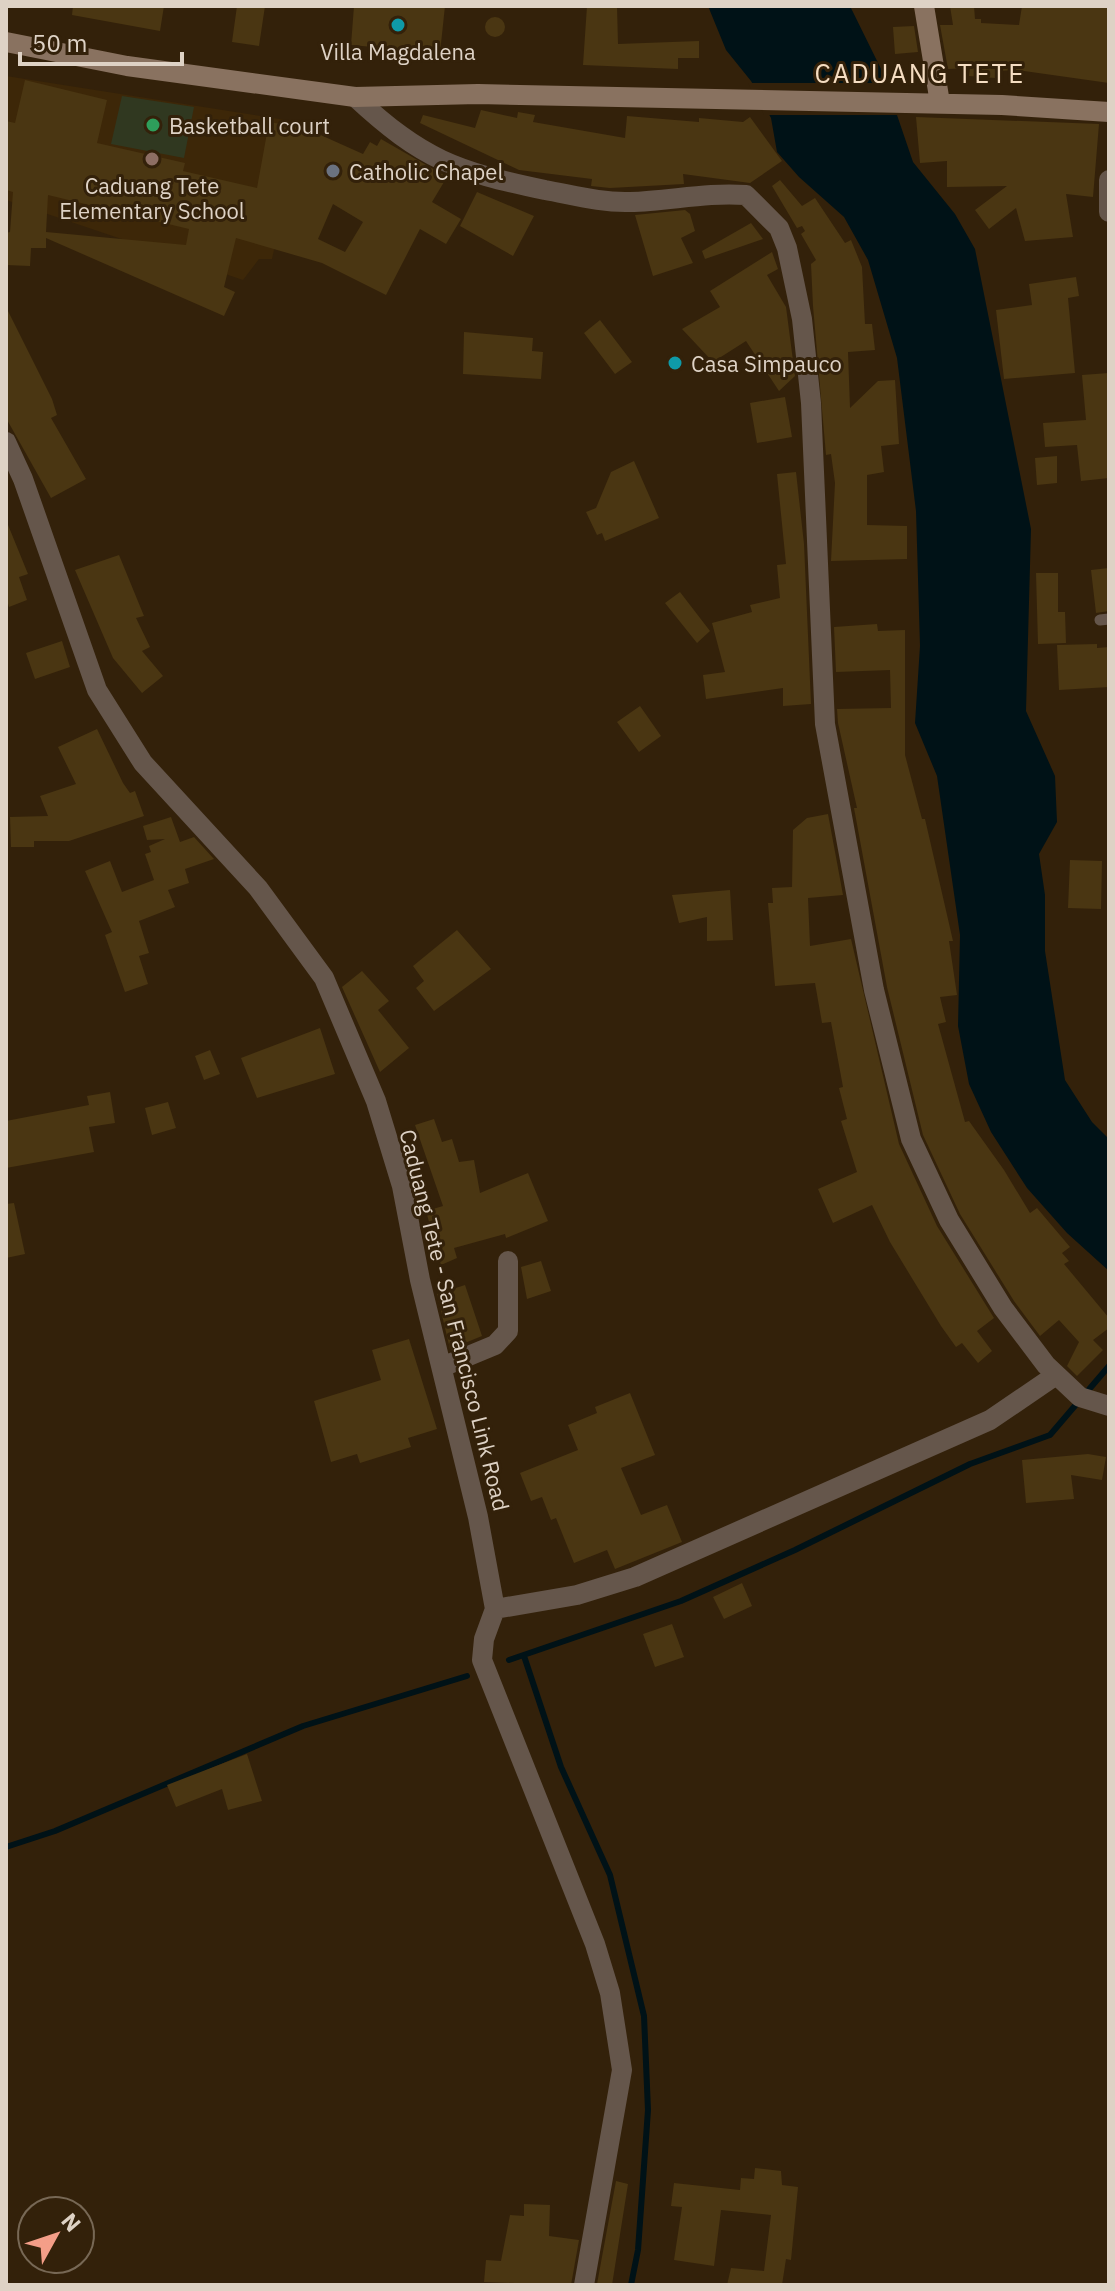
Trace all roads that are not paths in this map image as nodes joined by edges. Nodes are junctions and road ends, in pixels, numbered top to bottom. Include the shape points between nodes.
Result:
1 (924, 6) edge
2 (6, 42) edge
3 (355, 97) junction
4 (940, 103) junction
5 (1109, 112) edge
6 (1109, 180) edge
7 (1109, 212) edge
8 (6, 442) edge
9 (508, 1261) dead end
10 (442, 1367) junction
11 (1056, 1375) junction
12 (1106, 1405) edge
13 (495, 1609) junction
14 (584, 2285) edge

1 - 4 main road
2 - 3 main road via 127,66
3 - 4 main road
3 - 11 street via 398,137 467,172 627,202 708,192 746,195 779,228 802,319 811,403 825,724 874,990 911,1139 949,1220 1003,1308
4 - 5 main road
6 - 7 street
8 - 10 street, Caduang Tete - San Francisco Link Road via 97,690 143,763 258,888 324,978 376,1101 402,1186
9 - 10 street via 508,1331 495,1345
10 - 13 street, Caduang Tete - San Francisco Link Road
11 - 12 street via 1080,1397
11 - 13 street via 990,1420 635,1577 577,1595
13 - 14 street, Caduang Tete - San Francisco Link Road via 482,1660 595,1944 610,1993 622,2070

